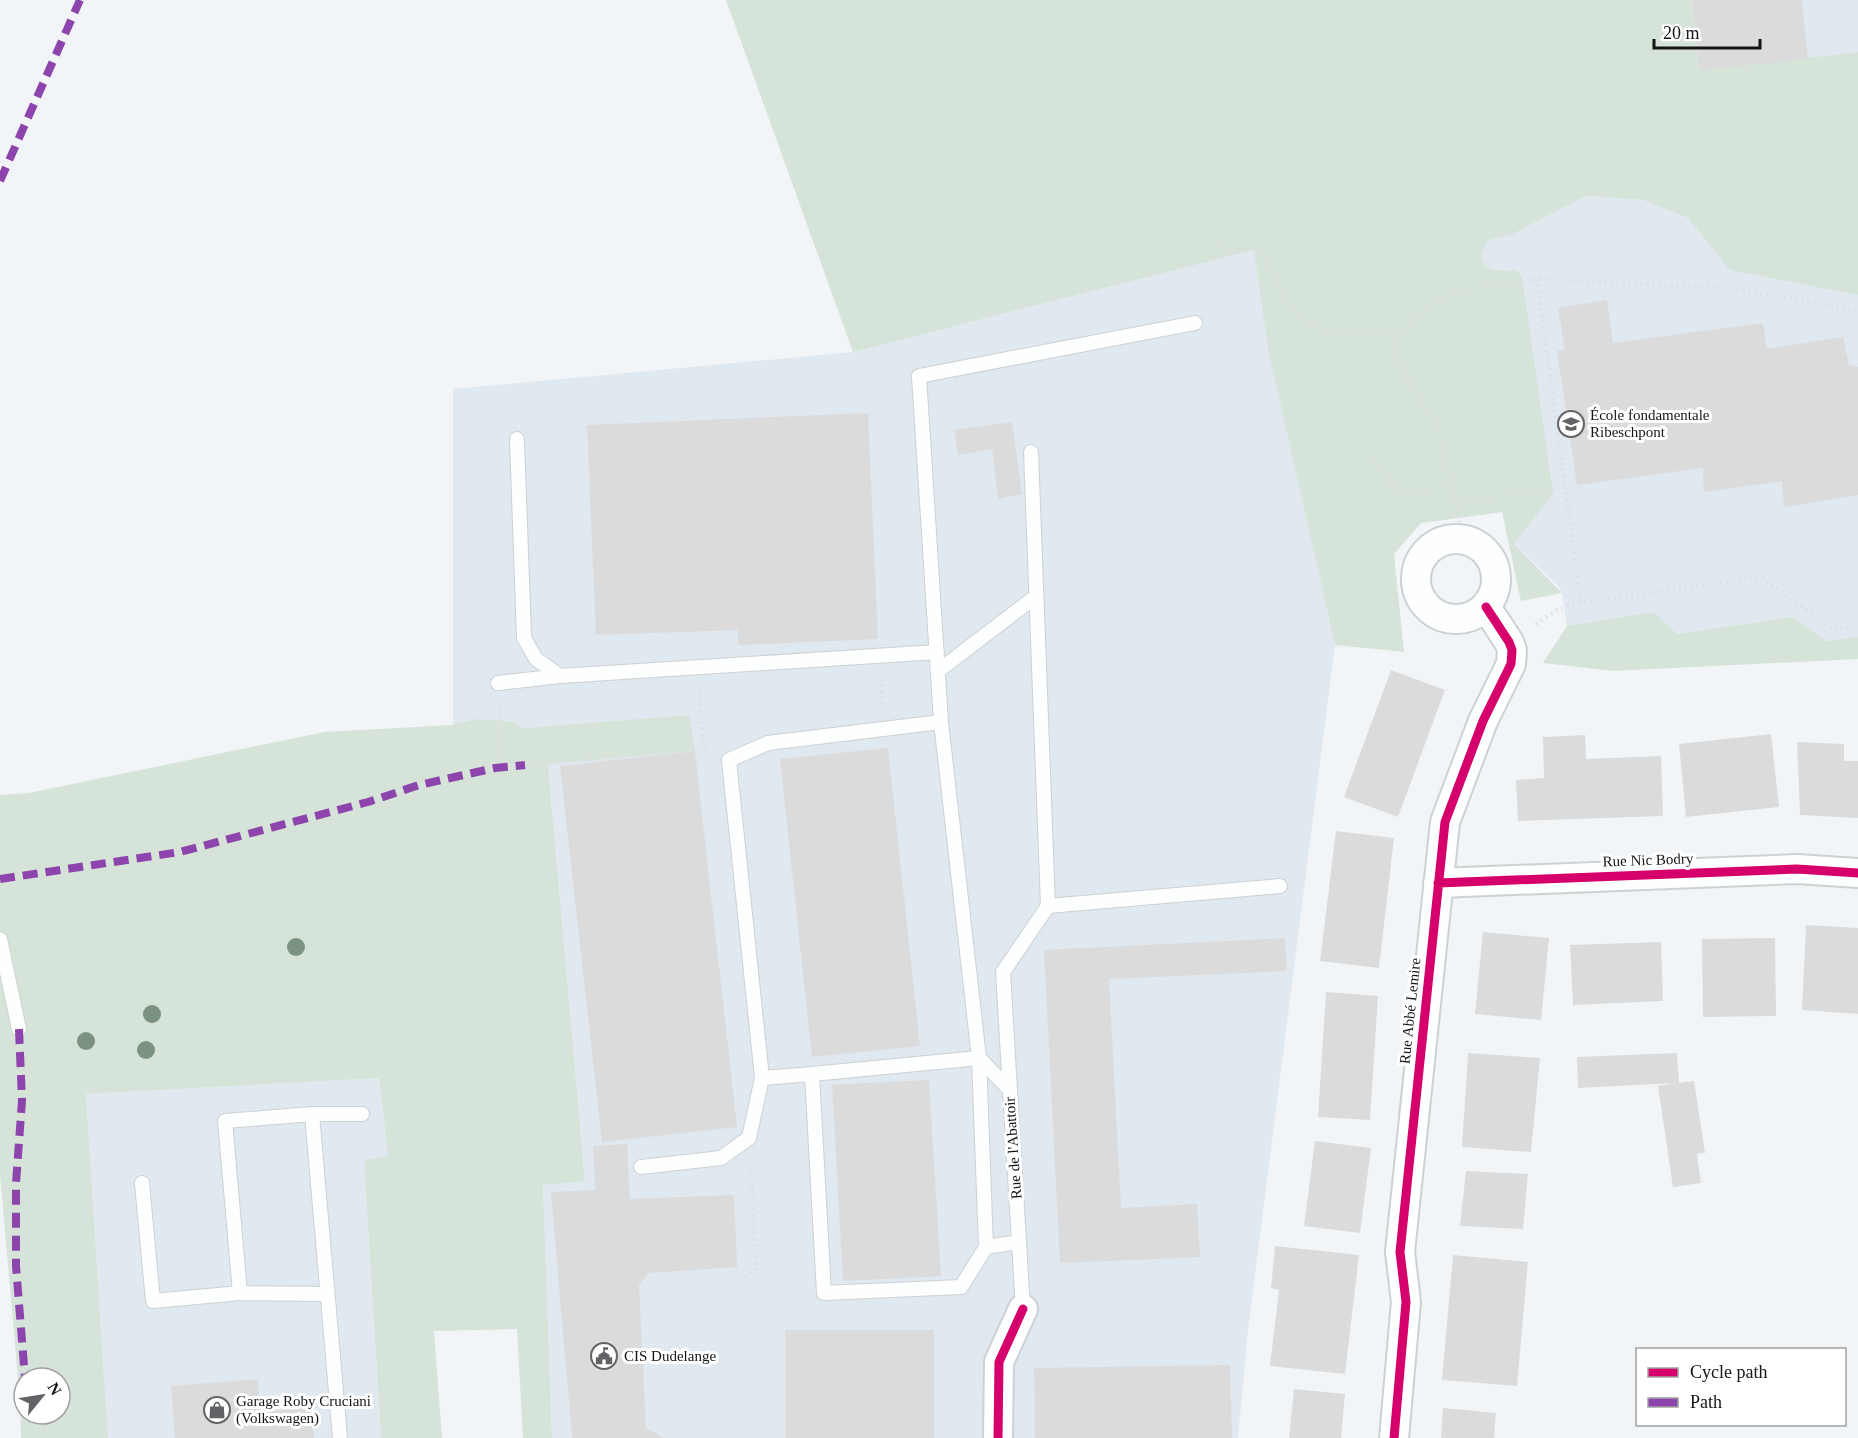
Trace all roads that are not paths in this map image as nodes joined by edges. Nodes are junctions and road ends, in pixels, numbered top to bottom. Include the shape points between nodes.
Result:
1 (1195, 323) dead end
2 (517, 439) dead end
3 (1031, 452) dead end
4 (1035, 597) junction
5 (1485, 608) junction
6 (937, 652) junction
7 (938, 671) junction
8 (560, 676) junction
9 (498, 683) road end
10 (941, 722) junction
11 (1858, 873) edge
12 (1438, 883) junction
13 (1280, 886) dead end
14 (1048, 906) junction
15 (0, 939) edge
16 (19, 1029) dead end
17 (979, 1058) junction
18 (812, 1074) junction
19 (762, 1078) junction
20 (1010, 1090) junction
21 (312, 1114) junction
22 (362, 1114) dead end
23 (640, 1167) dead end
24 (142, 1183) dead end
25 (1019, 1242) junction
26 (986, 1247) junction
27 (240, 1293) junction
28 (327, 1294) junction
29 (1023, 1309) joint
30 (340, 1438) edge
31 (998, 1438) edge
32 (1394, 1438) edge

1 - 6 lane via 919,376
2 - 8 lane via 524,638 536,659
3 - 4 lane
4 - 7 lane
4 - 14 lane
5 - 5 street via 1461,620 1434,614 1424,604 1416,578 1419,564 1436,543 1464,539 1485,550 1497,573 1493,597
5 - 12 street, Rue Abbé Lemire via 1509,642 1511,664 1483,721 1445,822
6 - 7 lane
6 - 8 lane
7 - 10 lane
8 - 9 lane
10 - 17 lane
10 - 19 lane via 768,743 729,760
11 - 12 street, Rue Nic Bodry via 1797,869
12 - 32 street, Rue Abbé Lemire via 1400,1252 1406,1302
13 - 14 lane
14 - 20 lane via 1003,972
15 - 16 lane
17 - 18 lane
17 - 20 lane, Rue de l'Abattoir
17 - 26 lane
18 - 19 lane
18 - 26 lane via 824,1293 961,1287
19 - 23 lane via 749,1138 722,1158
20 - 25 lane, Rue de l'Abattoir
21 - 22 lane
21 - 27 lane via 225,1121
21 - 28 lane
24 - 27 lane via 153,1301
25 - 26 lane
25 - 29 lane, Rue de l'Abattoir
27 - 28 lane
28 - 30 lane
29 - 31 street, Rue de l'Abattoir via 999,1362

